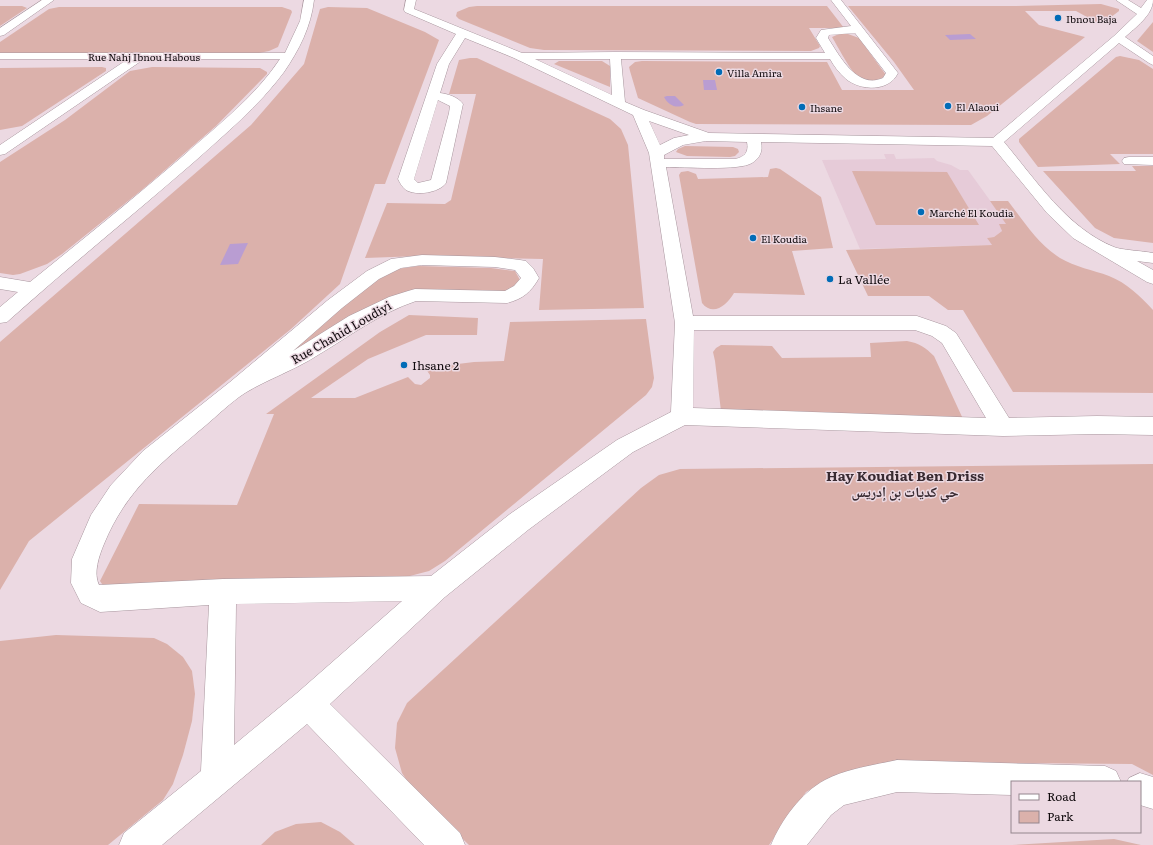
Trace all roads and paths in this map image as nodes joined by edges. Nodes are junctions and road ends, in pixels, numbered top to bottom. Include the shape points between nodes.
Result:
1 (49, 0) edge
2 (309, 0) edge
3 (410, 0) edge
4 (836, 0) edge
5 (1121, 0) edge
6 (1152, 0) edge
7 (1143, 13) junction
8 (858, 29) junction
9 (462, 32) junction
10 (0, 33) edge
11 (1118, 38) junction
12 (0, 56) edge
13 (141, 56) junction
14 (288, 56) junction
15 (518, 56) junction
16 (615, 56) junction
17 (833, 56) junction
18 (1153, 61) edge
19 (432, 95) junction
20 (619, 103) junction
21 (640, 113) junction
22 (0, 136) edge
23 (21, 137) junction
24 (708, 137) junction
25 (753, 138) junction
26 (996, 142) junction
27 (0, 152) edge
28 (656, 158) junction
29 (1129, 161) dead end
30 (1153, 161) edge
31 (1108, 252) junction
32 (1153, 258) edge
33 (1153, 278) edge
34 (0, 283) edge
35 (33, 288) junction
36 (0, 317) edge
37 (685, 323) junction
38 (237, 388) junction
39 (682, 416) junction
40 (1003, 426) junction
41 (1153, 426) edge
42 (436, 588) junction
43 (222, 592) junction
44 (308, 704) junction
45 (217, 778) junction
46 (1070, 781) edge
47 (1141, 789) edge
48 (1153, 792) edge
49 (136, 845) edge
50 (448, 845) edge
51 (788, 845) edge

1 - 10 street
2 - 14 street via 303,29
3 - 9 street via 409,10
4 - 8 street
5 - 7 street
6 - 7 street
7 - 11 street
8 - 17 street via 825,32 822,38
8 - 17 street via 892,73 890,78 874,84 861,82 845,72
9 - 15 street
9 - 19 street via 443,64
11 - 18 street
11 - 26 street
12 - 13 street, Rue Nahj Ibnou Habous
13 - 14 street, Rue Nahj Ibnou Habous
13 - 23 street
14 - 35 street via 274,77 246,107 128,212
15 - 16 street
15 - 20 street
16 - 17 street
16 - 20 street
19 - 19 street via 406,179 407,184 413,188 438,183 456,113 457,104 444,97
20 - 21 street
21 - 24 street
21 - 28 street
22 - 23 street
23 - 27 street
24 - 25 street
24 - 28 street via 679,141
25 - 26 street
25 - 28 street via 754,155 746,161 735,163
26 - 31 street via 1053,210 1079,234
28 - 37 street
29 - 30 street
31 - 32 street
31 - 33 street
34 - 35 street
35 - 36 street
37 - 39 street
37 - 40 street via 917,324 938,331 949,338
38 - 38 street, Rue Chahid Loudiyi via 310,351 356,321 396,300 415,295 507,297 518,294 530,278 520,265 495,262 422,260 397,263 373,275 335,304
38 - 43 street, Rue Chahid Loudiyi via 150,458 119,492 100,523 85,559 84,583 90,594 100,599
39 - 40 street
39 - 42 street via 625,446 519,522
40 - 41 street
42 - 43 street, Rue Chahid Loudiyi
42 - 44 street
43 - 45 street
44 - 45 street
44 - 50 street
45 - 49 street
46 - 51 street via 897,776 837,791 819,803
47 - 48 street

